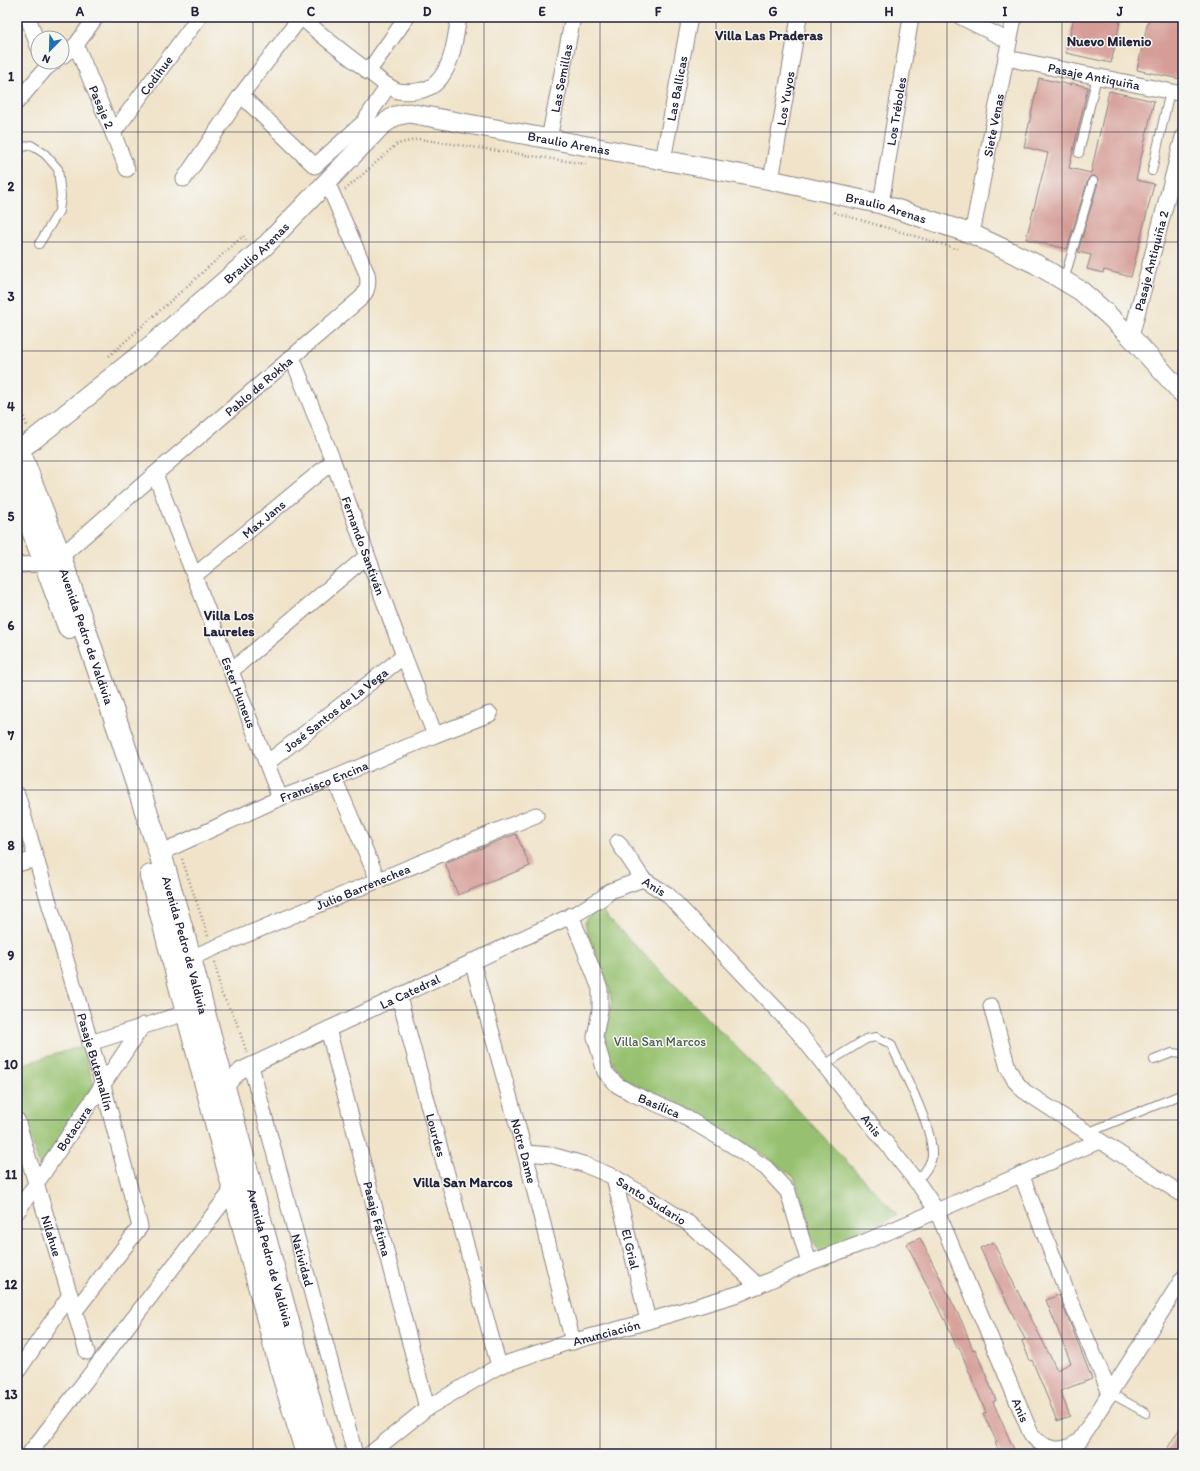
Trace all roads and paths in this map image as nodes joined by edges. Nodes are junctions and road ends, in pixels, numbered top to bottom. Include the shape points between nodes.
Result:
1 (28, 17) edge
2 (96, 17) edge
3 (199, 17) edge
4 (301, 17) edge
5 (407, 17) edge
6 (459, 17) edge
7 (573, 17) edge
8 (690, 17) edge
9 (799, 17) edge
10 (911, 17) edge
11 (961, 17) edge
12 (1014, 17) edge
13 (32, 30) edge
14 (1009, 41) junction
15 (76, 45) junction
16 (70, 50) edge
17 (1006, 58) junction
18 (43, 70) edge
19 (368, 72) junction
20 (1097, 76) junction
21 (388, 86) junction
22 (1176, 93) edge
23 (241, 95) junction
24 (17, 102) edge
25 (113, 133) junction
26 (1183, 137) edge
27 (549, 139) junction
28 (17, 151) edge
29 (1079, 153) dead end
30 (663, 160) junction
31 (588, 165) dead end
32 (127, 169) dead end
33 (1152, 171) dead end
34 (184, 179) dead end
35 (771, 180) junction
36 (1093, 181) dead end
37 (327, 182) junction
38 (336, 199) junction
39 (881, 204) junction
40 (830, 211) dead end
41 (968, 242) junction
42 (39, 244) dead end
43 (256, 254) junction
44 (1064, 280) junction
45 (1131, 337) junction
46 (292, 357) junction
47 (103, 361) dead end
48 (1183, 394) edge
49 (34, 424) dead end
50 (20, 444) edge
51 (333, 461) junction
52 (155, 474) junction
53 (17, 488) edge
54 (367, 556) junction
55 (53, 561) junction
56 (17, 565) edge
57 (194, 576) junction
58 (404, 656) junction
59 (231, 671) junction
60 (490, 714) dead end
61 (435, 735) junction
62 (267, 763) junction
63 (334, 778) junction
64 (17, 794) edge
65 (280, 798) junction
66 (536, 815) dead end
67 (618, 842) dead end
68 (160, 853) junction
69 (36, 859) junction
70 (17, 864) edge
71 (643, 879) junction
72 (378, 880) junction
73 (575, 913) junction
74 (190, 958) junction
75 (472, 961) junction
76 (398, 997) junction
77 (991, 1006) dead end
78 (194, 1010) junction
79 (143, 1025) junction
80 (328, 1029) junction
81 (90, 1043) junction
82 (1183, 1054) edge
83 (1154, 1060) dead end
84 (218, 1065) junction
85 (824, 1065) junction
86 (246, 1068) junction
87 (102, 1085) junction
88 (224, 1088) junction
89 (1183, 1094) edge
90 (17, 1120) edge
91 (1093, 1137) junction
92 (525, 1153) junction
93 (1021, 1174) junction
94 (614, 1178) junction
95 (917, 1182) junction
96 (36, 1184) junction
97 (234, 1189) junction
98 (1182, 1192) edge
99 (936, 1211) junction
100 (17, 1212) edge
101 (809, 1263) junction
102 (1183, 1278) edge
103 (758, 1286) junction
104 (70, 1296) junction
105 (75, 1311) junction
106 (648, 1321) junction
107 (573, 1342) junction
108 (87, 1352) dead end
109 (498, 1366) junction
110 (17, 1372) edge
111 (1110, 1392) junction
112 (428, 1408) junction
113 (1146, 1413) dead end
114 (29, 1454) edge
115 (307, 1454) edge
116 (326, 1454) edge
117 (355, 1454) edge
118 (370, 1454) edge

1 - 13 street
2 - 15 street
3 - 25 street, Codihue
4 - 19 street
4 - 23 street
5 - 19 street
6 - 21 street via 446,69 436,83 424,90 411,92 399,91
7 - 27 street, Las Semillas
8 - 30 street, Las Ballicas
9 - 35 street, Los Yuyos
10 - 39 street, Los Tréboles
11 - 14 street
12 - 14 street, Siete Venas
14 - 17 street, Siete Venas
15 - 16 street
15 - 25 street, Pasaje 2
17 - 20 street, Pasaje Antiquiña
17 - 41 street, Siete Venas
18 - 24 street
19 - 21 street
20 - 22 street, Pasaje Antiquiña
20 - 29 lane
21 - 23 street via 364,122 315,166
22 - 33 lane
23 - 34 street
25 - 32 street, Pasaje 2
26 - 45 street, Pasaje Antiquiña 2
27 - 30 street, Braulio Arenas
27 - 37 street, Braulio Arenas via 416,114 401,114 387,120
28 - 42 lane via 31,145 45,154 58,170 61,196 59,211
30 - 35 street, Braulio Arenas
31 - 38 path via 419,139 397,144
35 - 39 street, Braulio Arenas
36 - 44 lane
37 - 38 street, Pablo de Rokha
37 - 43 street, Braulio Arenas
38 - 46 street, Pablo de Rokha via 367,274 368,287 363,296
39 - 41 street, Braulio Arenas
40 - 41 path
41 - 44 street, Braulio Arenas via 1004,248
43 - 47 path via 243,236
43 - 50 street, Braulio Arenas via 147,349 33,440
44 - 45 street, Braulio Arenas via 1086,295
45 - 48 street, Braulio Arenas
46 - 51 street, Fernando Santiván
46 - 52 street, Pablo de Rokha
49 - 50 path
50 - 55 main road, Avenida Pedro de Valdivia
51 - 54 street, Fernando Santiván
51 - 57 street, Max Jans
52 - 55 street, Pablo de Rokha
52 - 57 street, Ester Huneus
53 - 55 main road, Avenida Pedro de Valdivia
54 - 58 street, Fernando Santiván
54 - 59 street
55 - 56 street
55 - 68 main road, Avenida Pedro de Valdivia via 110,703
55 - 78 main road, Avenida Pedro de Valdivia via 76,646 131,810 170,944
57 - 59 street, Ester Huneus
58 - 61 street, Fernando Santiván
58 - 62 street, José Santos de La Vega
59 - 62 street, Ester Huneus
60 - 61 street, Francisco Encina
61 - 63 street, Francisco Encina
62 - 65 street, Ester Huneus
63 - 65 street, Francisco Encina
63 - 72 street
64 - 69 street, Pasaje Butamallín
65 - 68 street, Francisco Encina
66 - 72 street, Julio Barrenechea
67 - 71 street, Anis
68 - 74 main road, Avenida Pedro de Valdivia
69 - 70 street
69 - 81 street, Pasaje Butamallín
71 - 73 street, La Catedral via 610,891
71 - 85 street, Anis via 667,894 798,1032
72 - 74 street, Julio Barrenechea
73 - 75 street, La Catedral
73 - 101 street, Basílica via 600,989 600,1010 595,1037 605,1072 617,1085 678,1113 766,1168 788,1192
74 - 78 main road, Avenida Pedro de Valdivia
75 - 76 street, La Catedral
75 - 92 street, Notre Dame
76 - 80 street, La Catedral
76 - 109 street, Lourdes
77 - 91 street via 1008,1068 1015,1081 1024,1091
78 - 79 street
78 - 84 main road, Avenida Pedro de Valdivia
78 - 97 main road, Avenida Pedro de Valdivia
79 - 81 street
79 - 87 street, Botacura
80 - 86 street, La Catedral
80 - 112 street, Pasaje Fátima
81 - 87 street, Pasaje Butamallín
82 - 83 lane via 1172,1053
84 - 86 street
84 - 88 main road, Avenida Pedro de Valdivia
85 - 95 street, Anis
85 - 95 lane via 866,1039 876,1037 891,1044 923,1116 929,1136 931,1160
86 - 88 street, La Catedral
86 - 117 street, Natividad
87 - 96 street, Botacura
87 - 105 street, Pasaje Butamallín via 140,1227
88 - 116 main road, Avenida Pedro de Valdivia
89 - 91 lane
90 - 96 street, Nilahue
91 - 93 street, Anunciación
91 - 98 street
92 - 94 street, Santo Sudario via 551,1155 583,1164
92 - 107 street, Notre Dame
93 - 99 street, Anunciación
93 - 111 street via 1068,1296
94 - 103 street, Santo Sudario via 688,1223
94 - 106 street, El Grial
95 - 99 street, Anis
96 - 100 street, Botacura
96 - 104 street, Nilahue
97 - 114 street
97 - 115 main road, Avenida Pedro de Valdivia via 280,1365
99 - 101 street, Anunciación
99 - 111 street, Anis via 1031,1434 1036,1440 1057,1450 1069,1447 1080,1440
101 - 103 street, Anunciación
102 - 111 street
103 - 106 street, Anunciación
104 - 105 street, Nilahue
104 - 110 street
105 - 108 street, Nilahue
106 - 107 street, Anunciación
107 - 109 street, Anunciación
109 - 112 street, Anunciación
111 - 113 lane
112 - 118 street, Anunciación

